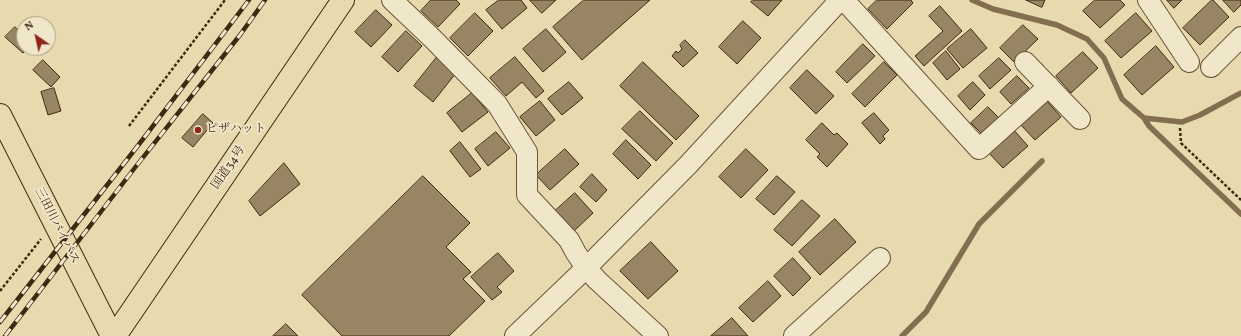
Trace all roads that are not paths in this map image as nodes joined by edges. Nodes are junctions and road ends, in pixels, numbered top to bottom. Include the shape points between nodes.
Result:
1 (343, 0) edge
2 (392, 0) edge
3 (840, 0) edge
4 (844, 0) edge
5 (1148, 0) edge
6 (1241, 37) edge
7 (1026, 62) dead end
8 (1189, 62) dead end
9 (1211, 68) dead end
10 (1049, 86) junction
11 (0, 115) edge
12 (1080, 119) dead end
13 (880, 258) dead end
14 (586, 268) junction
15 (112, 336) edge
16 (116, 336) edge
17 (516, 336) edge
18 (658, 336) edge
19 (794, 336) edge

1 - 16 highway, 国道34号
2 - 14 street via 497,104 527,152 527,196 569,240
3 - 14 street via 688,166
4 - 10 street via 979,149
5 - 8 street
6 - 9 street
7 - 10 street
10 - 12 street
11 - 15 highway, 三田川バイパス
13 - 19 street
14 - 17 street
14 - 18 street

